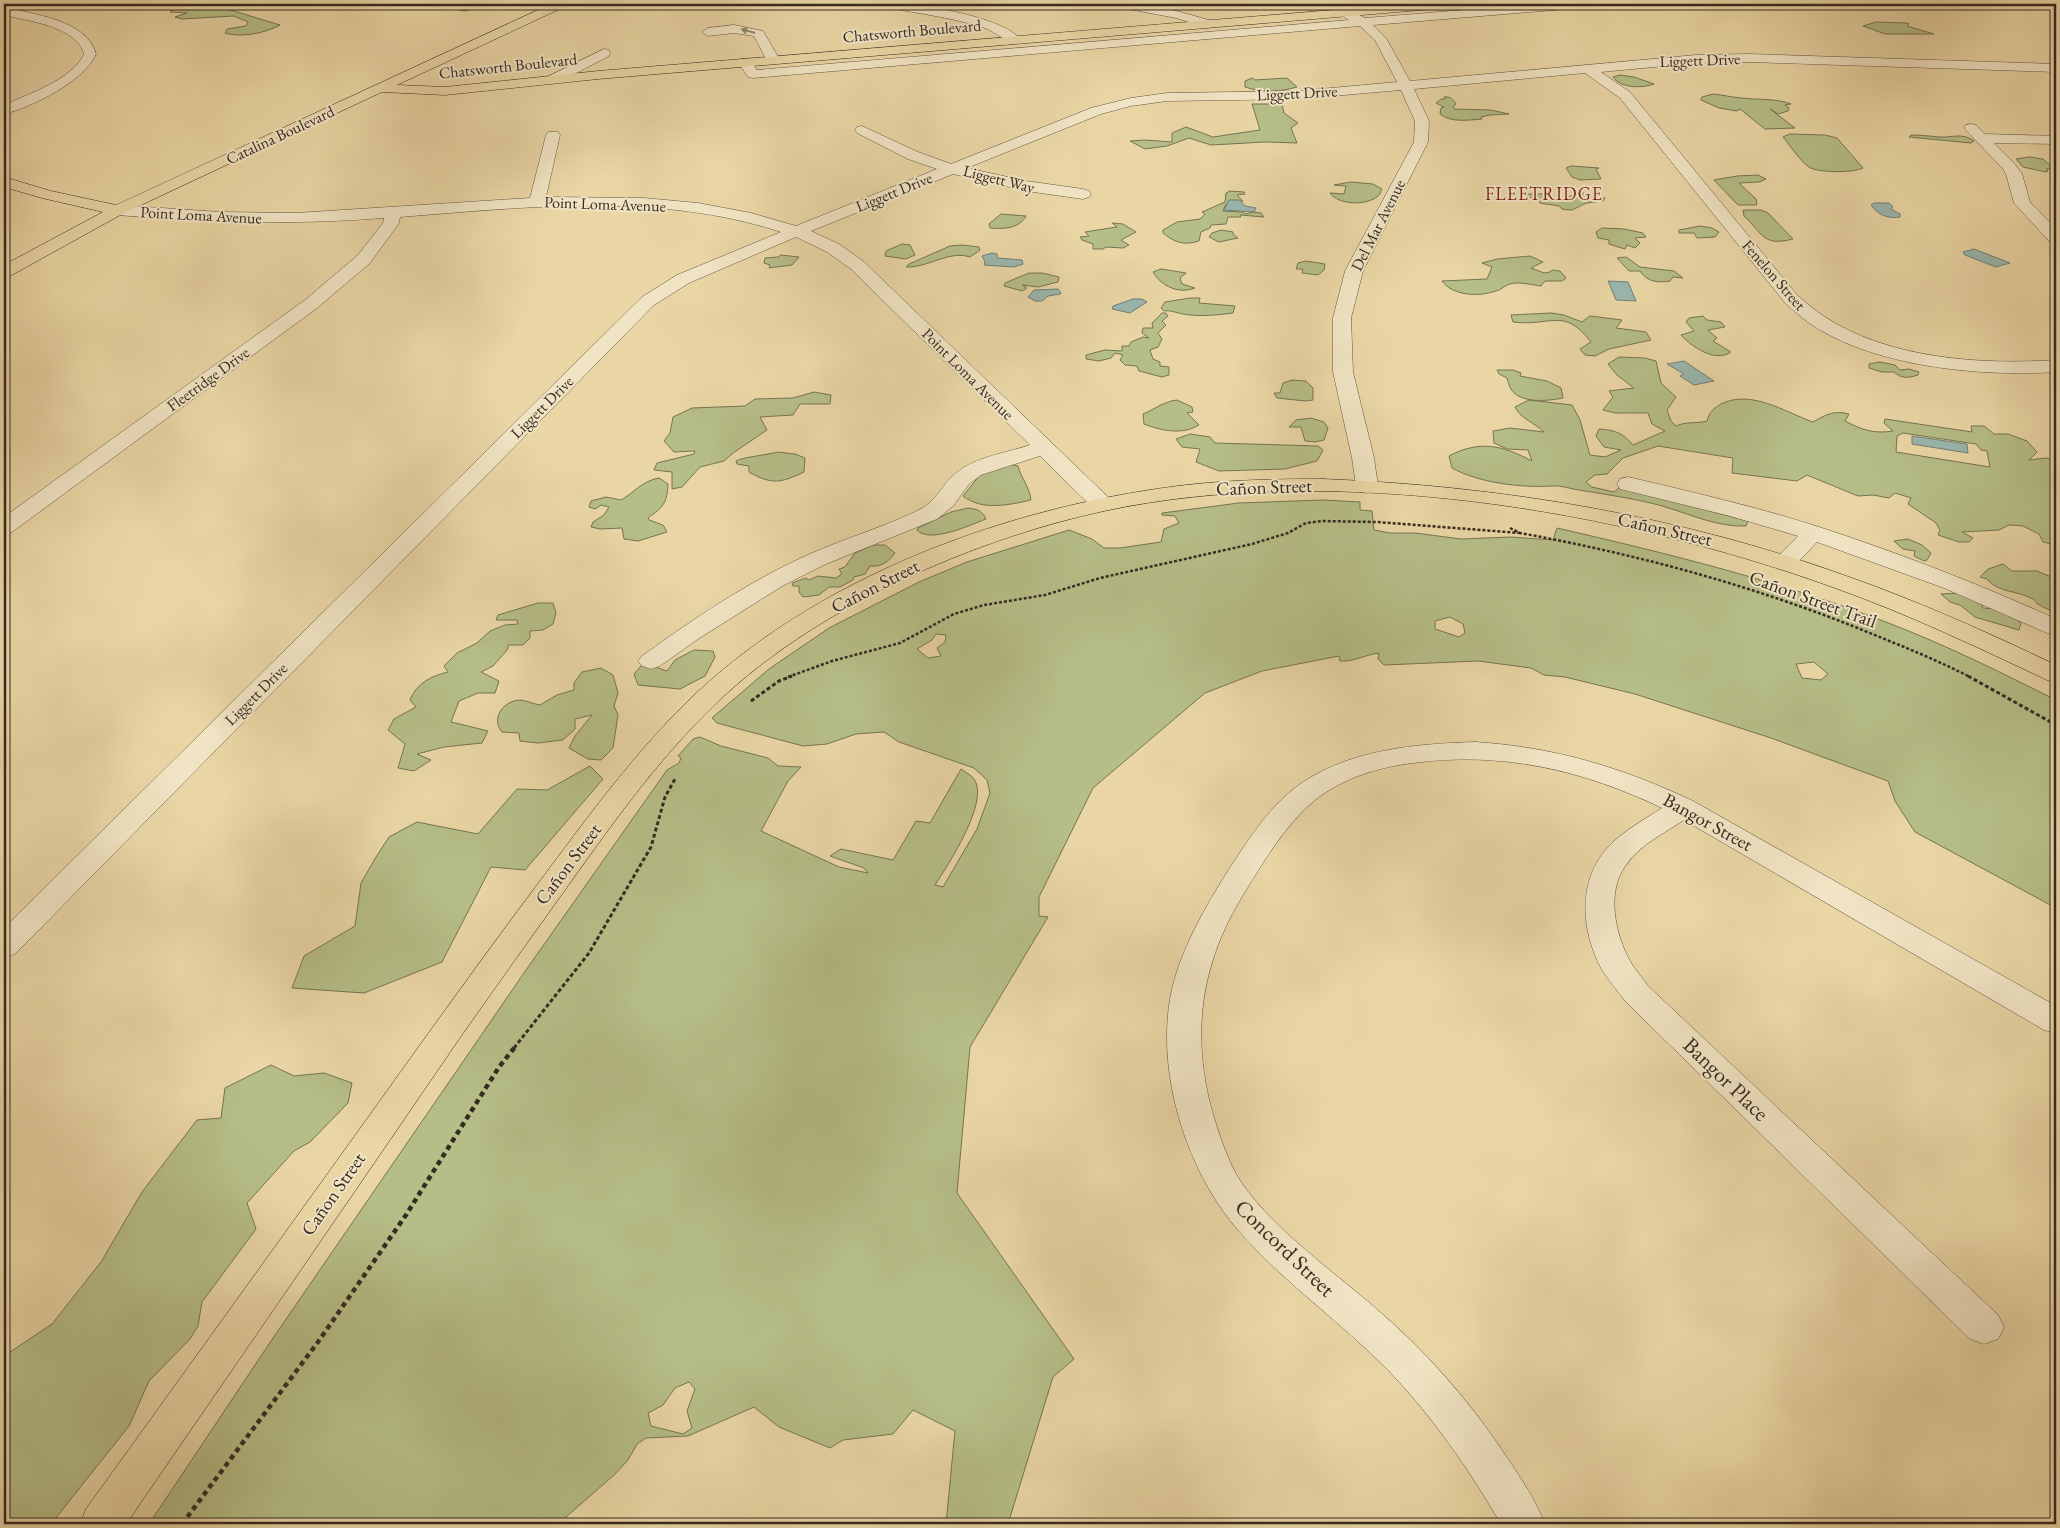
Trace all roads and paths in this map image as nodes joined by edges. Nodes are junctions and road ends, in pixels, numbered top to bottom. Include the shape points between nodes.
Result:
1 (560, 4) edge
2 (890, 4) edge
3 (1122, 4) edge
4 (1328, 4) edge
5 (1444, 4) edge
6 (1578, 4) edge
7 (4, 11) edge
8 (1345, 12) junction
9 (1363, 22) junction
10 (1208, 24) junction
11 (708, 32) dead end
12 (1015, 40) junction
13 (604, 53) dead end
14 (773, 60) junction
15 (745, 62) junction
16 (1586, 68) junction
17 (2056, 68) edge
18 (554, 78) junction
19 (1405, 86) junction
20 (382, 88) junction
21 (4, 110) edge
22 (862, 130) dead end
23 (553, 135) dead end
24 (2056, 140) edge
25 (953, 168) junction
26 (4, 182) edge
27 (1083, 194) dead end
28 (537, 202) junction
29 (118, 210) junction
30 (393, 212) junction
31 (795, 231) junction
32 (2054, 235) edge
33 (4, 272) edge
34 (2056, 366) edge
35 (1043, 448) junction
36 (1628, 484) dead end
37 (1367, 486) junction
38 (1102, 504) junction
39 (4, 527) edge
40 (1520, 533) dead end
41 (1814, 533) junction
42 (1545, 537) dead end
43 (1785, 561) junction
44 (2056, 628) edge
45 (651, 661) dead end
46 (2056, 675) edge
47 (749, 702) dead end
48 (2056, 725) edge
49 (678, 773) dead end
50 (1326, 780) joint
51 (1683, 807) junction
52 (4, 946) edge
53 (2056, 1021) edge
54 (1984, 1327) dead end
55 (100, 1524) edge
56 (182, 1524) edge
57 (1524, 1524) edge

1 - 20 main road, Catalina Boulevard
2 - 12 street via 984,24 1007,33
3 - 10 street
4 - 8 street, Del Mar Avenue
5 - 8 main road, Chatsworth Boulevard
6 - 9 street
7 - 21 street via 64,28 77,35 90,53 87,61 68,79
8 - 9 street, Del Mar Avenue
8 - 10 main road, Chatsworth Boulevard
9 - 15 street via 753,74
9 - 19 street, Del Mar Avenue via 1380,38
10 - 12 main road, Chatsworth Boulevard
14 -> 11 street via 760,34 744,28
12 - 14 main road, Chatsworth Boulevard
13 - 18 street
14 - 15 main road, Chatsworth Boulevard
15 - 18 main road, Chatsworth Boulevard
16 - 17 street, Liggett Drive via 1730,58
16 - 19 street, Liggett Drive
16 - 34 street, Fenelon Street via 1625,95 1792,300 1818,321 1868,343 1932,360 1997,368
18 - 20 main road, Chatsworth Boulevard via 445,91
19 - 25 street, Liggett Drive via 1298,95 1195,96 1131,102 1096,111
19 - 37 street, Del Mar Avenue via 1422,120 1421,142 1354,271 1342,318 1343,372
20 - 29 main road, Catalina Boulevard
22 - 25 street, Liggett Way via 896,150
23 - 28 street
24 - 32 street via 1977,133 2012,170 2022,203
25 - 27 street, Liggett Way via 1022,186
25 - 31 street, Liggett Drive
26 - 29 main road, Point Loma Avenue via 48,196
28 - 30 street, Point Loma Avenue
28 - 31 street, Point Loma Avenue via 618,201 676,206 736,215
29 - 30 street, Point Loma Avenue via 241,218
29 - 33 main road, Catalina Boulevard
30 - 39 street, Fleetridge Drive via 391,223 364,259 311,304
31 - 35 street, Point Loma Avenue via 836,249 857,264
31 - 52 street, Liggett Drive via 683,279 648,301
35 - 38 street, Point Loma Avenue
35 - 45 street via 967,473 945,501 929,514 818,559 776,580
36 - 41 street
37 - 38 main road, Cañon Street via 1234,487
37 - 43 main road, Cañon Street via 1464,494 1578,510 1696,536
38 - 55 main road, Cañon Street via 1018,525 971,541 853,596 768,647 683,721 619,795 513,938
40 - 47 path via 1377,522 1306,523 1288,533 1252,544 954,614 900,643 832,661 779,681
41 - 43 street
41 - 44 street via 1990,597
42 - 48 path, Cañon Street Trail via 1724,582 1838,621 1933,660
43 - 46 main road, Cañon Street via 1906,606
49 - 56 path via 665,797 652,847 588,953 499,1067 406,1215 318,1342
50 - 51 street, Bangor Street via 1364,765 1430,751 1503,751 1610,774
50 - 57 street, Concord Street via 1304,793 1273,828 1211,923 1194,964 1182,1026 1184,1057 1194,1107 1211,1161 1234,1200 1269,1239 1402,1358 1439,1398 1473,1441
51 - 53 street, Bangor Street
51 - 54 street, Bangor Place via 1630,844 1604,875 1600,918 1606,944 1617,967 1638,994

